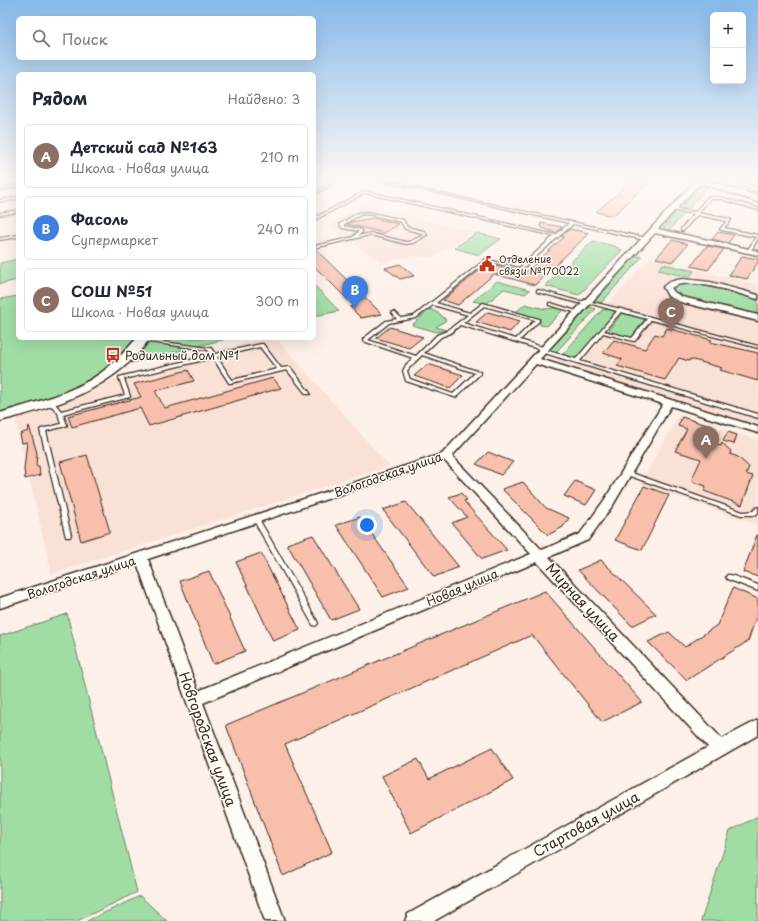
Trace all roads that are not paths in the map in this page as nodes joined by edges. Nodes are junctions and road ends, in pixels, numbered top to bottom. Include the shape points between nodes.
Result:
1 (342, 224) edge
2 (404, 224) edge
3 (505, 224) edge
4 (571, 224) edge
5 (576, 224) edge
6 (659, 224) edge
7 (687, 224) edge
8 (726, 224) edge
9 (653, 230) junction
10 (682, 230) dead end
11 (361, 231) junction
12 (370, 234) junction
13 (16, 236) edge
14 (558, 236) junction
15 (356, 237) junction
16 (0, 239) edge
17 (645, 239) junction
18 (316, 247) edge
19 (749, 251) junction
20 (758, 253) edge
21 (538, 291) dead end
22 (758, 297) edge
23 (679, 300) dead end
24 (588, 302) junction
25 (432, 303) junction
26 (550, 304) dead end
27 (620, 310) junction
28 (578, 312) junction
29 (394, 313) dead end
30 (471, 315) junction
31 (650, 318) junction
32 (758, 319) edge
33 (400, 320) junction
34 (460, 324) junction
35 (602, 332) junction
36 (142, 340) edge
37 (150, 340) edge
38 (517, 341) junction
39 (758, 347) edge
40 (544, 350) junction
41 (422, 354) junction
42 (214, 356) junction
43 (417, 358) junction
44 (534, 360) junction
45 (577, 361) junction
46 (280, 370) junction
47 (308, 393) dead end
48 (50, 401) junction
49 (669, 402) junction
50 (60, 413) junction
51 (758, 416) edge
52 (0, 417) edge
53 (758, 430) edge
54 (446, 456) junction
55 (626, 473) junction
56 (758, 509) edge
57 (256, 519) junction
58 (68, 535) dead end
59 (539, 555) junction
60 (141, 556) junction
61 (729, 577) dead end
62 (758, 588) edge
63 (0, 603) edge
64 (315, 623) dead end
65 (194, 700) junction
66 (758, 727) edge
67 (720, 748) junction
68 (275, 921) edge
69 (415, 921) edge

1 - 11 lane via 343,227
2 - 12 lane via 406,228 423,232 425,235 406,243
3 - 14 lane
4 - 14 lane
5 - 17 lane
6 - 9 street, Вологодская улица
7 - 10 lane
8 - 19 lane via 722,229 758,236
9 - 17 street, Вологодская улица
9 - 19 street
11 - 12 lane
11 - 15 lane
12 - 15 lane
13 - 16 lane
14 - 25 lane via 520,269 487,260
15 - 18 lane
17 - 24 street, Вологодская улица
19 - 20 street
21 - 24 lane via 578,302
22 - 32 street via 687,281 673,282 666,287 671,294 679,298
23 - 32 street
24 - 27 lane
24 - 28 street, Вологодская улица
25 - 30 lane
25 - 33 lane via 415,317
26 - 28 lane
27 - 31 lane
27 - 35 lane
28 - 40 street, Вологодская улица
29 - 33 lane
30 - 34 lane
30 - 38 lane via 483,304 538,320
31 - 35 lane via 633,340
31 - 39 lane
33 - 43 lane via 388,322 365,340
34 - 38 lane
34 - 41 lane via 450,332 438,336
35 - 45 lane
36 - 48 main road via 101,378 76,392
37 - 42 lane via 209,349
38 - 40 lane
40 - 44 street, Вологодская улица
40 - 45 lane
41 - 43 lane
41 - 43 lane via 478,373 454,396 408,380 405,371
42 - 46 lane via 261,345
42 - 46 lane via 231,382
42 - 50 lane via 121,378 128,396
44 - 49 street
44 - 54 street, Вологодская улица
45 - 51 lane
46 - 47 lane via 288,368
48 - 50 lane
48 - 52 main road
49 - 53 street
49 - 55 street, Новая улица
50 - 58 lane via 64,425 43,430
54 - 57 street, Вологодская улица
54 - 59 street, Мирная улица
55 - 56 lane via 743,514 755,513
55 - 59 street, Новая улица via 584,537
57 - 60 street, Вологодская улица
57 - 64 lane
59 - 65 street, Новая улица
59 - 67 street, Мирная улица
60 - 63 street, Вологодская улица
60 - 65 street, Новгородская улица
61 - 62 lane
65 - 68 street, Новгородская улица
66 - 67 street, Стартовая улица
67 - 69 street, Стартовая улица

